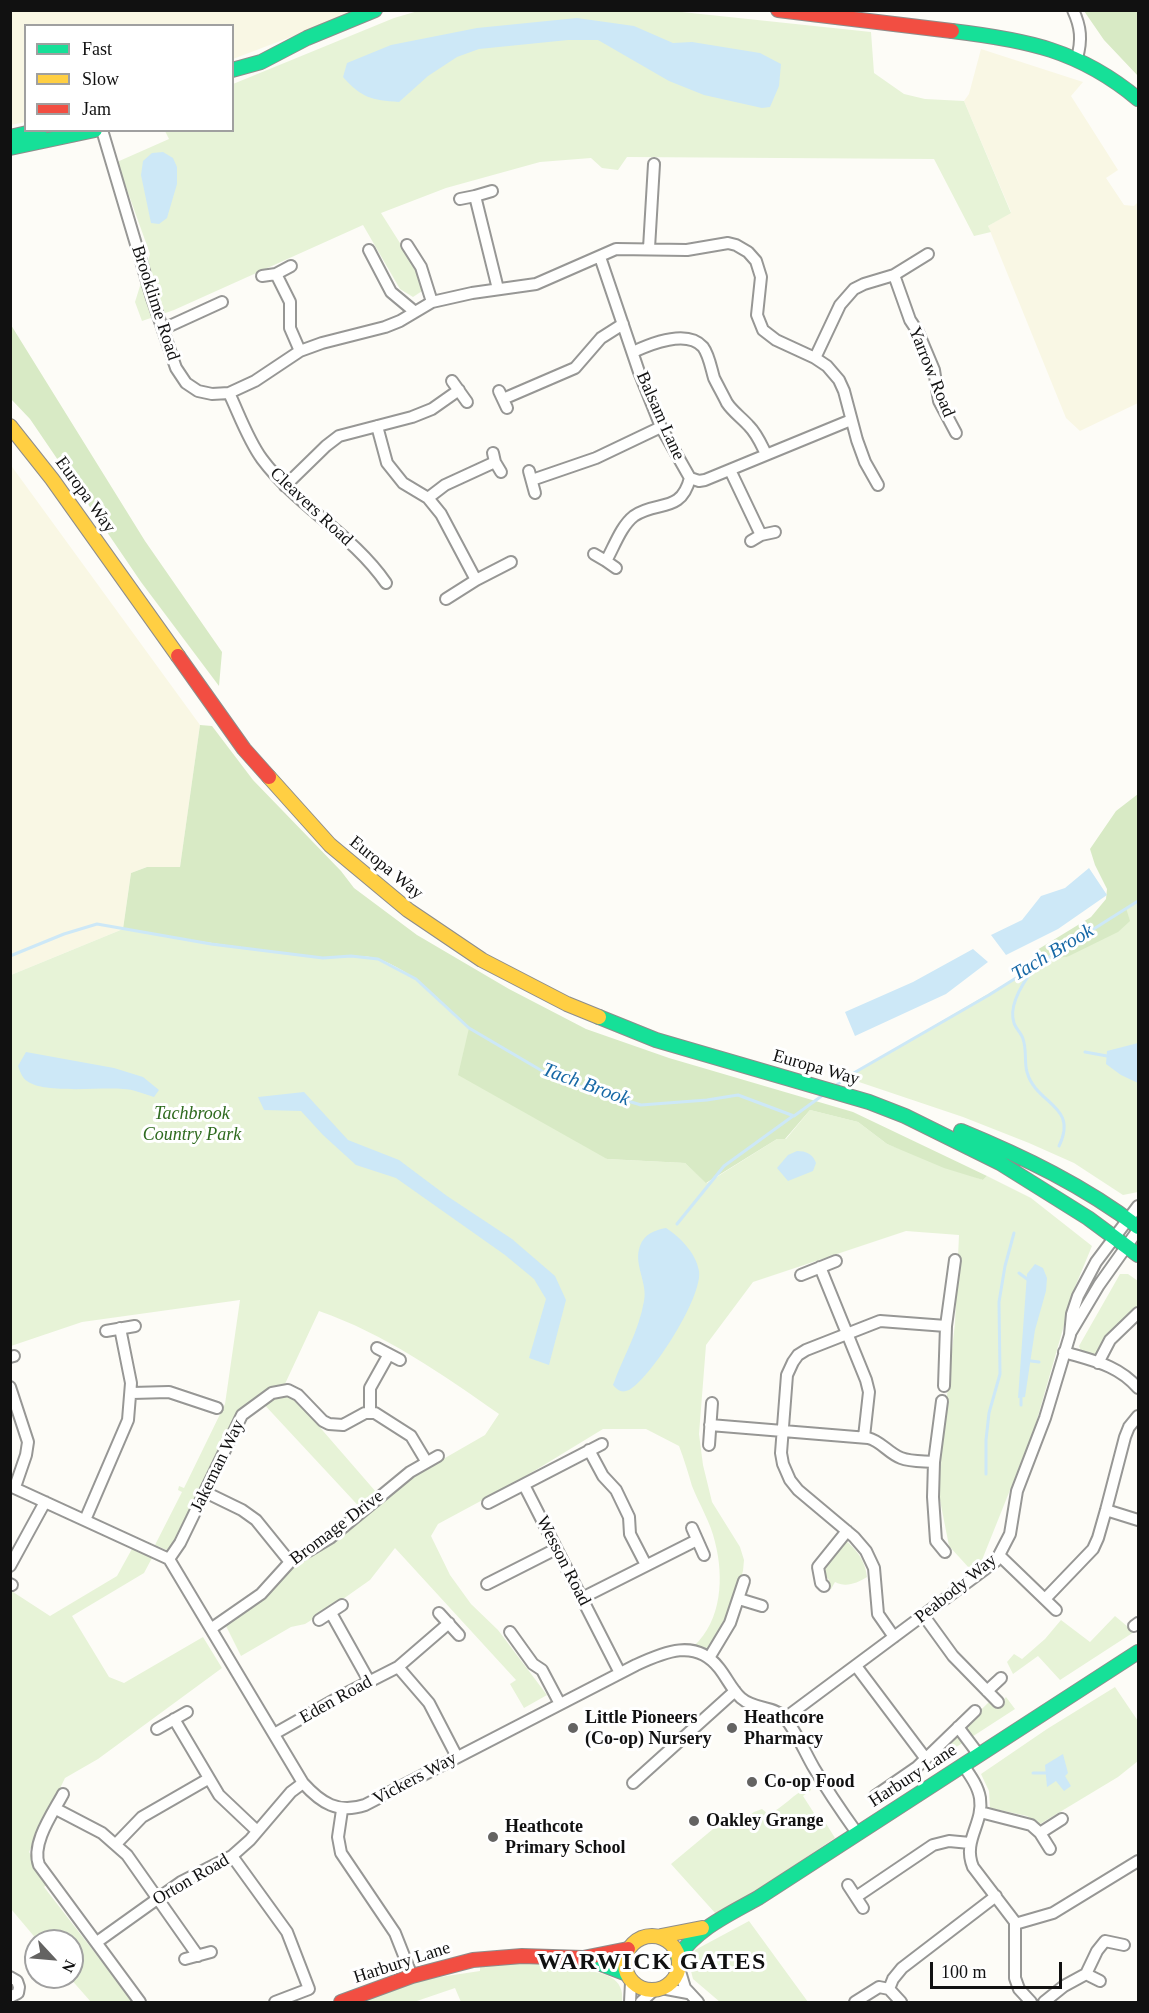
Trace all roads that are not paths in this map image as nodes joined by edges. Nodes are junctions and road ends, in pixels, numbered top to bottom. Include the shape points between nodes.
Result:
1 (375, 10) edge
2 (778, 10) edge
3 (1073, 10) edge
4 (1077, 58) junction
5 (261, 62) junction
6 (234, 69) edge
7 (234, 75) edge
8 (1138, 99) edge
9 (31, 132) edge
10 (86, 132) edge
11 (103, 132) edge
12 (10, 137) edge
13 (10, 148) edge
14 (654, 164) dead end
15 (492, 191) dead end
16 (475, 196) junction
17 (460, 199) dead end
18 (407, 245) dead end
19 (649, 248) junction
20 (369, 250) dead end
21 (928, 254) dead end
22 (600, 257) junction
23 (291, 267) dead end
24 (276, 274) junction
25 (894, 275) junction
26 (262, 276) dead end
27 (498, 289) junction
28 (222, 302) dead end
29 (432, 302) junction
30 (415, 312) junction
31 (623, 324) junction
32 (162, 329) junction
33 (300, 351) junction
34 (633, 352) junction
35 (814, 358) junction
36 (229, 393) junction
37 (503, 399) dead end
38 (467, 402) dead end
39 (851, 420) junction
40 (10, 426) edge
41 (377, 426) junction
42 (661, 427) junction
43 (957, 433) dead end
44 (766, 454) junction
45 (497, 463) dead end
46 (730, 470) junction
47 (690, 478) junction
48 (878, 485) dead end
49 (285, 486) junction
50 (535, 493) dead end
51 (428, 498) junction
52 (775, 532) dead end
53 (761, 535) junction
54 (751, 541) dead end
55 (594, 554) dead end
56 (512, 561) dead end
57 (606, 561) junction
58 (616, 568) dead end
59 (476, 580) junction
60 (386, 582) dead end
61 (446, 599) dead end
62 (905, 1116) junction
63 (1138, 1206) edge
64 (1131, 1235) edge
65 (955, 1260) dead end
66 (836, 1261) dead end
67 (820, 1267) junction
68 (801, 1275) dead end
69 (1138, 1313) edge
70 (135, 1326) dead end
71 (946, 1326) junction
72 (120, 1328) junction
73 (106, 1331) dead end
74 (846, 1333) junction
75 (1070, 1335) junction
76 (377, 1348) dead end
77 (1064, 1352) junction
78 (389, 1354) junction
79 (400, 1360) dead end
80 (1098, 1363) junction
81 (944, 1386) dead end
82 (1138, 1388) edge
83 (11, 1389) edge
84 (132, 1393) junction
85 (942, 1401) dead end
86 (712, 1403) dead end
87 (217, 1408) dead end
88 (370, 1412) junction
89 (1138, 1416) edge
90 (710, 1425) junction
91 (783, 1429) junction
92 (864, 1437) junction
93 (602, 1444) dead end
94 (709, 1445) dead end
95 (590, 1450) junction
96 (438, 1456) dead end
97 (426, 1461) junction
98 (934, 1462) junction
99 (524, 1485) junction
100 (13, 1486) edge
101 (205, 1492) junction
102 (45, 1502) junction
103 (488, 1503) dead end
104 (1106, 1510) junction
105 (85, 1520) junction
106 (1138, 1520) edge
107 (692, 1528) dead end
108 (847, 1531) junction
109 (697, 1540) junction
110 (556, 1549) junction
111 (945, 1552) dead end
112 (704, 1555) dead end
113 (1000, 1556) junction
114 (169, 1559) junction
115 (290, 1562) junction
116 (646, 1565) junction
117 (10, 1566) edge
118 (744, 1581) dead end
119 (487, 1584) dead end
120 (824, 1586) dead end
121 (582, 1598) junction
122 (739, 1599) junction
123 (1045, 1599) junction
124 (342, 1605) dead end
125 (762, 1606) dead end
126 (1056, 1610) dead end
127 (331, 1613) junction
128 (439, 1613) dead end
129 (924, 1616) junction
130 (319, 1620) dead end
131 (448, 1623) junction
132 (212, 1629) junction
133 (510, 1632) dead end
134 (459, 1635) dead end
135 (894, 1637) junction
136 (1138, 1652) edge
137 (709, 1658) junction
138 (855, 1666) junction
139 (398, 1667) junction
140 (620, 1673) junction
141 (1000, 1678) dead end
142 (369, 1681) junction
143 (735, 1691) junction
144 (987, 1691) junction
145 (998, 1702) dead end
146 (560, 1704) junction
147 (975, 1711) dead end
148 (187, 1712) dead end
149 (785, 1718) junction
150 (174, 1719) junction
151 (958, 1727) junction
152 (157, 1729) dead end
153 (274, 1734) junction
154 (979, 1755) junction
155 (457, 1757) junction
156 (926, 1759) junction
157 (963, 1765) junction
158 (208, 1779) junction
159 (303, 1783) junction
160 (633, 1783) dead end
161 (63, 1794) dead end
162 (875, 1796) dead end
163 (56, 1809) junction
164 (342, 1810) junction
165 (980, 1812) junction
166 (1062, 1819) dead end
167 (257, 1831) junction
168 (857, 1833) junction
169 (1040, 1833) junction
170 (116, 1844) junction
171 (970, 1844) junction
172 (1050, 1849) dead end
173 (232, 1856) junction
174 (1138, 1861) edge
175 (848, 1885) dead end
176 (996, 1896) junction
177 (856, 1897) junction
178 (158, 1898) junction
179 (863, 1908) dead end
180 (1015, 1924) junction
181 (706, 1927) junction
182 (661, 1936) junction
183 (97, 1942) junction
184 (1124, 1945) dead end
185 (628, 1949) junction
186 (211, 1952) dead end
187 (198, 1956) junction
188 (583, 1958) junction
189 (186, 1959) dead end
190 (679, 1963) junction
191 (1086, 1974) junction
192 (412, 1976) junction
193 (10, 1977) edge
194 (629, 1978) junction
195 (1100, 1981) dead end
196 (889, 1989) junction
197 (657, 1990) junction
198 (688, 1993) junction
199 (10, 1997) edge
200 (140, 2002) edge
201 (275, 2002) edge
202 (340, 2002) edge
203 (630, 2002) edge
204 (641, 2002) edge
205 (698, 2002) edge
206 (855, 2002) edge
207 (901, 2002) edge
208 (1031, 2002) edge
209 (1044, 2002) edge

1 - 5 main road
2 - 4 main road via 1031,42
3 - 4 street via 1080,26
4 - 8 main road via 1113,78
5 - 6 main road
5 - 7 main road
9 - 12 main road
10 - 13 main road
11 - 32 street, Brooklime Road
14 - 19 street
15 - 16 street
16 - 17 street
16 - 27 street
18 - 29 street via 421,267
19 - 22 street, Brooklime Road via 616,249
19 - 35 street, Brooklime Road via 687,250 728,243 748,252 761,277 757,315 763,330
20 - 30 street via 391,292
21 - 25 street
22 - 27 street, Brooklime Road via 536,284
22 - 31 street, Balsam Lane
23 - 24 street
24 - 26 street
24 - 33 street via 290,303 290,328
25 - 35 street via 864,284 848,295
25 - 43 street, Yarrow Road via 934,370 939,401
27 - 29 street, Brooklime Road
28 - 32 street
29 - 30 street, Brooklime Road
30 - 33 street, Brooklime Road via 385,327
31 - 34 street, Balsam Lane
31 - 37 street via 601,338 575,368
32 - 36 street, Brooklime Road via 176,368 186,383 198,391
33 - 36 street, Brooklime Road
34 - 42 street, Balsam Lane
34 - 44 street via 664,340 699,344 725,399 755,432
35 - 39 street, Brooklime Road via 838,380
36 - 49 street, Cleavers Road via 261,458
38 - 41 street via 456,386 432,409
39 - 44 street, Balsam Lane
39 - 48 street, Brooklime Road via 865,462
40 - 62 main road, Europa Way via 244,749 316,831 369,879 451,941 567,1004 656,1040
41 - 49 street via 339,436
41 - 51 street via 387,463 403,483
42 - 47 street, Balsam Lane
42 - 50 street via 596,458 531,475
44 - 46 street, Balsam Lane
45 - 51 street via 445,485
46 - 47 street, Balsam Lane via 699,481
46 - 53 street
47 - 57 street via 685,492 675,502 632,518
49 - 60 street, Cleavers Road via 375,567
51 - 59 street via 441,514
52 - 53 street
53 - 54 street
55 - 57 street
56 - 59 street
57 - 58 street
59 - 61 street
62 - 64 main road, Europa Way
62 - 64 main road, Europa Way via 950,1127 1052,1171 1096,1196
63 - 64 street, Peabody Way
64 - 75 street, Peabody Way
64 - 75 street, Peabody Way via 1095,1263 1072,1314
65 - 71 street
66 - 67 street
67 - 68 street
67 - 74 street
69 - 80 street via 1110,1340
70 - 72 street
71 - 74 street via 886,1321
71 - 81 street
72 - 73 street
72 - 84 street
74 - 91 street via 806,1350 793,1362 787,1375
74 - 92 street via 869,1392
75 - 77 street, Peabody Way
76 - 78 street
77 - 80 street
77 - 113 street, Peabody Way via 1045,1418 1017,1491 1010,1533
78 - 79 street
78 - 88 street via 370,1388
80 - 82 street via 1128,1376
83 - 100 street via 28,1442 27,1455
84 - 87 street via 169,1392
84 - 105 street via 123,1437
85 - 98 street
86 - 90 street
88 - 97 street via 406,1431
88 - 101 street, Jakeman Way via 343,1425 329,1424 293,1392 272,1393 242,1415
89 - 104 street via 1125,1437
90 - 91 street
90 - 94 street
91 - 92 street
91 - 108 street via 781,1453 790,1480
92 - 98 street via 876,1440 904,1460
93 - 95 street
95 - 99 street
95 - 116 street via 629,1517 630,1534
96 - 97 street, Bromage Drive
97 - 115 street, Bromage Drive via 330,1538
98 - 111 street via 936,1541
99 - 103 street
99 - 110 street, Wesson Road
100 - 102 street
101 - 114 street, Jakeman Way
101 - 115 street via 256,1520
102 - 105 street
102 - 117 street
104 - 106 street
104 - 123 street via 1093,1549
105 - 114 street
107 - 109 street
108 - 120 street via 818,1567
108 - 135 street via 866,1551 874,1568 876,1610
109 - 112 street
109 - 116 street
110 - 119 street
110 - 121 street, Wesson Road
113 - 123 street
113 - 129 street, Peabody Way
114 - 132 street
115 - 132 street, Bromage Drive via 261,1594
116 - 121 street
118 - 122 street
121 - 140 street, Wesson Road
122 - 125 street
122 - 137 street
123 - 126 street
124 - 127 street
127 - 130 street
127 - 142 street
128 - 131 street
129 - 135 street, Peabody Way
129 - 144 street via 953,1656
131 - 134 street
131 - 139 street, Eden Road
132 - 153 street
133 - 146 street via 533,1664 542,1670
135 - 138 street, Peabody Way
136 - 154 main road, Harbury Lane
137 - 140 street, Vickers Way via 697,1652 674,1650
137 - 143 street
138 - 149 street, Peabody Way
138 - 156 street
139 - 142 street, Eden Road
139 - 155 street via 429,1703
140 - 146 street, Vickers Way
141 - 144 street
142 - 153 street, Eden Road
143 - 149 street via 750,1704
143 - 160 street
144 - 145 street
146 - 155 street, Vickers Way
147 - 151 street
148 - 150 street
149 - 168 street
150 - 152 street
150 - 158 street
151 - 154 street
151 - 156 street
153 - 159 street
154 - 157 main road, Harbury Lane
155 - 164 street, Vickers Way via 365,1805
156 - 162 street
157 - 165 street via 979,1792
157 - 168 main road, Harbury Lane
158 - 167 street via 228,1805
158 - 170 street via 142,1817
159 - 164 street
159 - 167 street, Orton Road
161 - 163 street
163 - 170 street
163 - 183 street via 39,1846 39,1865
164 - 192 street via 338,1837 341,1853 395,1933
165 - 169 street via 1026,1822
165 - 171 street
166 - 169 street
167 - 173 street, Orton Road
168 - 181 main road, Harbury Lane
169 - 172 street
170 - 178 street
171 - 176 street via 974,1867
171 - 177 street via 949,1841 933,1845
173 - 178 street, Orton Road
173 - 201 street via 288,1932 309,1989
174 - 180 street via 1053,1913
175 - 177 street
176 - 180 street
176 - 196 street via 902,1968
177 - 179 street
178 - 183 street, Orton Road
178 - 187 street
180 - 208 street via 1015,1978
181 - 182 main road, Harbury Lane
181 - 190 main road, Harbury Lane via 690,1941
182 - 185 main road via 645,1936
182 - 190 main road via 673,1945
183 - 200 street
184 - 191 street via 1105,1941
185 - 188 main road, Harbury Lane
185 - 194 main road via 624,1964
186 - 187 street
187 - 189 street
188 - 192 main road, Harbury Lane via 507,1956 473,1960
188 - 194 main road, Harbury Lane
190 - 197 main road via 672,1981
190 - 198 street
191 - 195 street
191 - 209 street
192 - 202 main road, Harbury Lane
193 - 199 street via 19,1987 18,1993
194 - 197 main road via 641,1988
194 - 203 street
196 - 206 street via 875,1988
196 - 207 street
197 - 198 street
197 - 204 street
198 - 205 street

